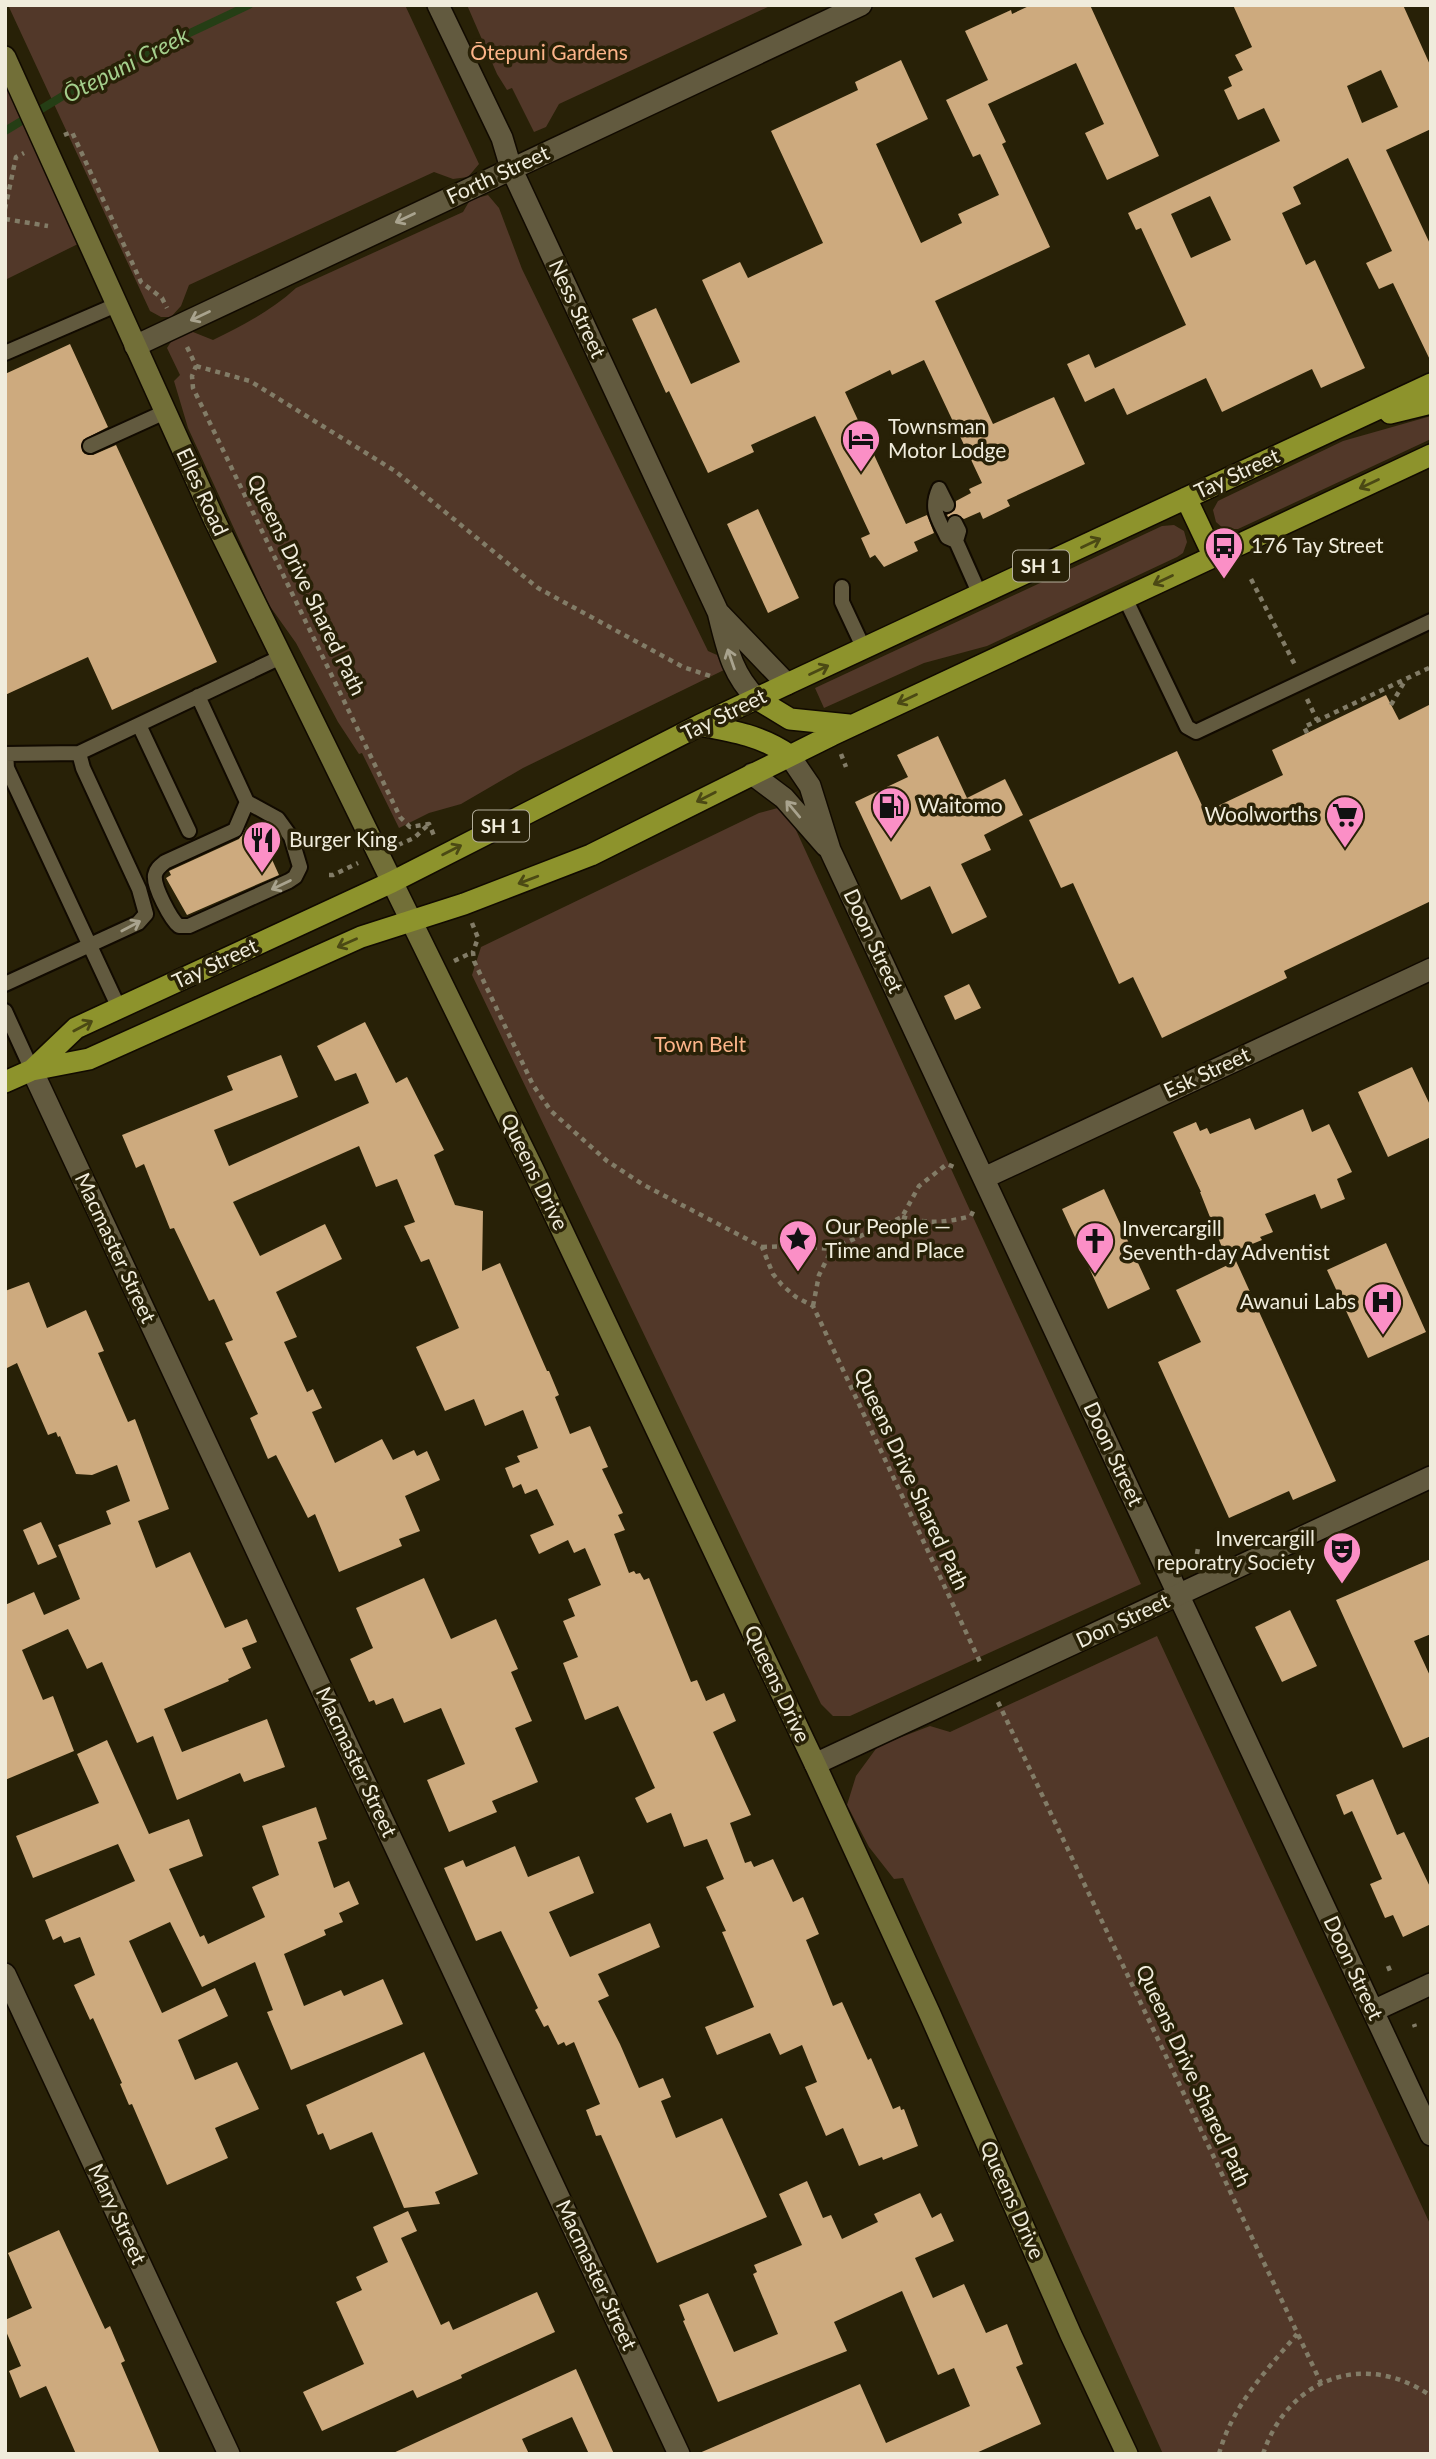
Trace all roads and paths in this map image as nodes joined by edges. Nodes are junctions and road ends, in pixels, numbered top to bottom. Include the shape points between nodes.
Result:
1 (438, 5) edge
2 (861, 5) edge
3 (6, 60) edge
4 (69, 133) dead end
5 (24, 153) dead end
6 (511, 168) junction
7 (5, 209) edge
8 (5, 219) edge
9 (48, 226) dead end
10 (116, 305) junction
11 (169, 310) dead end
12 (181, 336) dead end
13 (135, 346) junction
14 (5, 353) edge
15 (196, 366) junction
16 (1431, 384) edge
17 (1431, 403) edge
18 (165, 412) junction
19 (1325, 434) junction
20 (90, 446) dead end
21 (1431, 455) edge
22 (1186, 498) junction
23 (947, 505) dead end
24 (955, 523) dead end
25 (956, 541) junction
26 (1214, 557) junction
27 (1251, 579) dead end
28 (842, 587) dead end
29 (980, 595) junction
30 (1125, 598) junction
31 (718, 612) junction
32 (1431, 621) edge
33 (864, 649) junction
34 (281, 657) junction
35 (1431, 667) edge
36 (1406, 678) junction
37 (724, 680) dead end
38 (1303, 682) junction
39 (787, 684) junction
40 (198, 696) junction
41 (757, 699) junction
42 (1391, 705) dead end
43 (1317, 720) junction
44 (139, 725) junction
45 (700, 725) junction
46 (851, 726) junction
47 (1307, 733) dead end
48 (79, 753) junction
49 (840, 753) dead end
50 (6, 754) edge
51 (789, 755) junction
52 (846, 767) dead end
53 (752, 774) junction
54 (247, 802) junction
55 (429, 824) junction
56 (189, 831) dead end
57 (434, 837) dead end
58 (414, 838) dead end
59 (830, 850) junction
60 (392, 882) junction
61 (158, 887) junction
62 (139, 889) junction
63 (411, 921) junction
64 (475, 931) dead end
65 (90, 945) junction
66 (1431, 969) edge
67 (5, 984) edge
68 (119, 1008) junction
69 (5, 1011) edge
70 (32, 1070) junction
71 (5, 1082) edge
72 (947, 1164) dead end
73 (984, 1178) junction
74 (971, 1216) dead end
75 (902, 1217) junction
76 (762, 1247) junction
77 (832, 1249) junction
78 (813, 1306) junction
79 (1431, 1477) edge
80 (1178, 1594) junction
81 (981, 1665) dead end
82 (998, 1700) dead end
83 (815, 1764) junction
84 (5, 1974) edge
85 (1431, 1984) edge
86 (1373, 2011) junction
87 (1431, 2135) edge
88 (1297, 2334) junction
89 (1321, 2384) junction
90 (1431, 2396) edge
91 (229, 2454) edge
92 (679, 2454) edge
93 (1128, 2454) edge
94 (1219, 2454) edge
95 (1264, 2454) edge

1 - 6 street, Ness Street via 502,138
2 - 6 street, Forth Street
3 - 10 main road, Elles Road
4 - 11 path via 137,275
5 - 7 path via 16,157
6 -> 13 street, Forth Street
6 - 31 street, Ness Street
8 - 9 path
10 - 13 main road, Elles Road
10 - 14 lane
12 - 15 path, Queens Drive Shared Path
13 - 18 main road, Elles Road
15 - 37 path via 250,381 395,471 538,588 683,667
15 - 55 path, Queens Drive Shared Path via 193,387 400,817 410,827
16 - 19 highway, Tay Street / SH 1
17 - 19 highway
18 - 20 lane
18 - 34 main road, Elles Road
19 - 22 highway, Tay Street / SH 1
21 -> 26 highway, Tay Street / SH 1
22 - 26 highway
29 -> 22 highway, Tay Street / SH 1
23 - 25 lane via 939,489 934,511 947,537
24 - 25 lane via 959,531
25 - 29 lane
26 -> 30 highway, Tay Street / SH 1
27 - 38 path
28 - 33 lane via 842,602
29 - 33 highway, Tay Street / SH 1
30 - 38 lane via 1191,731 1200,732
30 -> 46 highway, Tay Street / SH 1
31 - 39 street, Ness Street
41 -> 31 street, Ness Street via 743,685 730,659
32 - 38 lane
39 -> 33 highway, Tay Street / SH 1
34 - 40 lane
34 - 60 main road, Elles Road
35 - 36 path
36 - 42 path
36 - 43 path
38 - 43 path
39 - 41 highway, Tay Street / SH 1
40 - 44 lane
40 - 54 lane
41 - 45 highway, Tay Street / SH 1
41 - 46 highway via 790,719
43 - 47 path via 1304,727
44 - 48 lane
44 - 56 lane
45 - 51 highway via 748,735
60 -> 45 highway, Tay Street / SH 1
46 - 51 highway, Tay Street / SH 1
48 - 50 lane
48 - 62 lane
49 - 52 path
50 - 65 lane via 7,768
51 - 53 highway, Tay Street / SH 1
51 - 59 street, Doon Street via 810,786
59 -> 53 street, Doon Street via 784,798
53 -> 63 highway, Tay Street / SH 1 via 591,855
54 - 61 lane via 235,830 160,865 155,877
54 -> 61 lane via 271,813 285,826 300,861 295,877 184,927 172,919
55 - 57 path
55 - 58 path
59 - 73 street, Doon Street
60 - 63 main road, Elles Road
60 - 68 highway, Tay Street / SH 1
61 - 62 lane
65 -> 62 lane via 142,920 145,909
63 -> 70 highway, Tay Street / SH 1 via 361,937 89,1059
63 - 83 main road, Queens Drive
64 - 76 path via 478,938 470,953 533,1085 551,1111 607,1161 642,1184
65 - 67 lane
65 - 68 lane
66 - 73 street, Esk Street
70 -> 68 highway, Tay Street / SH 1 via 76,1028
69 - 70 lane
70 - 71 highway, Tay Street / SH 1
70 - 92 street, Macmaster Street
72 - 75 path via 919,1186
73 - 80 street, Doon Street
74 - 75 path via 935,1224
75 - 77 path
76 - 77 path
76 - 78 path via 782,1285
77 - 78 path via 818,1275
78 - 81 path, Queens Drive Shared Path
79 - 80 street, Don Street
80 - 83 street, Don Street
80 - 86 street, Doon Street
82 - 88 path, Queens Drive Shared Path
83 - 93 main road, Queens Drive
84 - 91 street, Mary Street
85 - 86 street
86 - 87 street, Doon Street
88 - 89 path, Queens Drive Shared Path
88 - 94 path via 1239,2407
89 - 90 path via 1370,2374 1403,2380
89 - 95 path via 1288,2407

